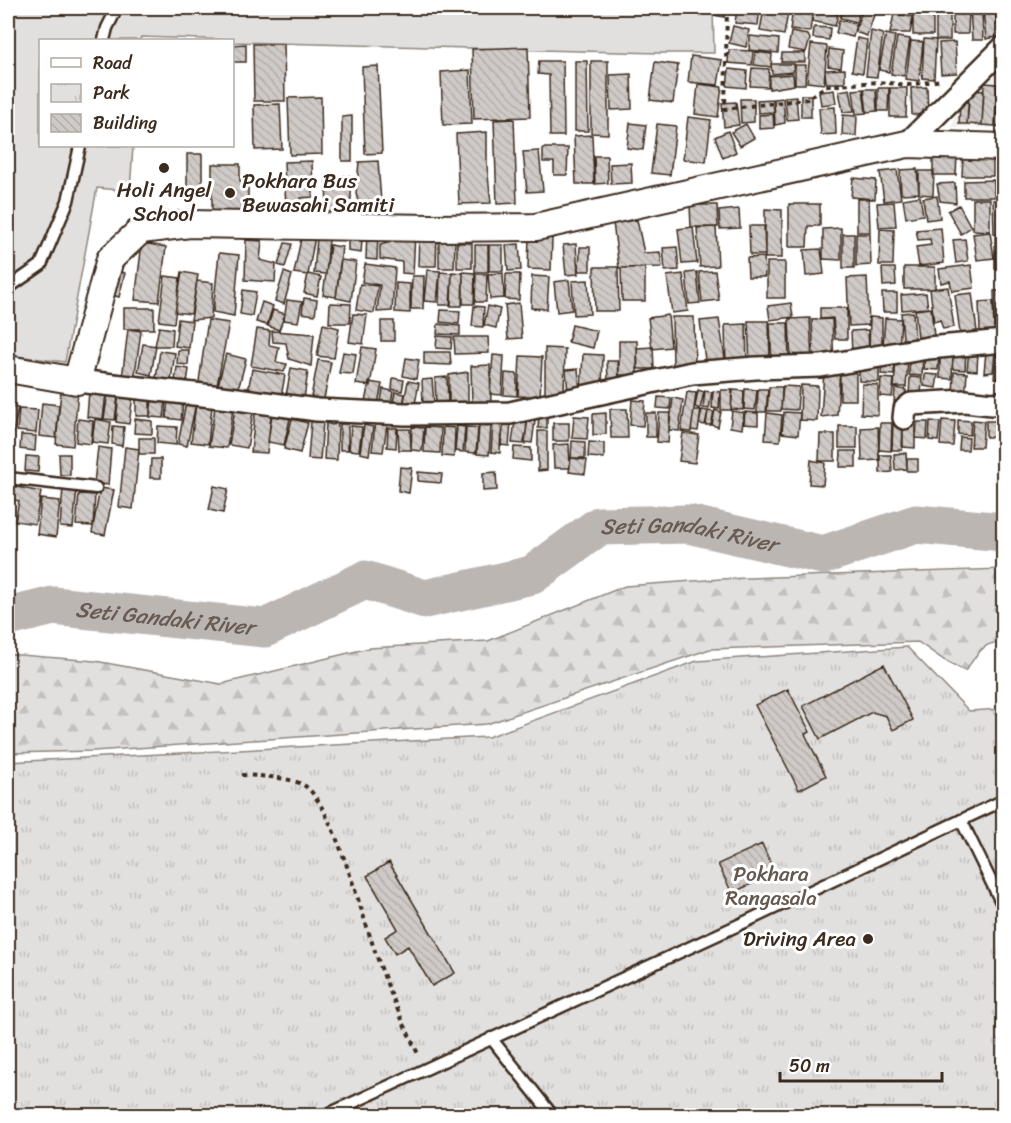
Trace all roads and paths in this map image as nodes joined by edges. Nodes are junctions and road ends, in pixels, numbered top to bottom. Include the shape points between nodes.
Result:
1 (117, 8) edge
2 (727, 8) edge
3 (884, 8) edge
4 (973, 9) edge
5 (1004, 10) edge
6 (104, 39) edge
7 (1004, 47) edge
8 (976, 74) junction
9 (907, 144) junction
10 (80, 147) edge
11 (1004, 147) edge
12 (8, 288) edge
13 (1004, 341) edge
14 (8, 369) edge
15 (77, 381) junction
16 (1004, 402) edge
17 (904, 418) dead end
18 (8, 478) edge
19 (96, 488) dead end
20 (242, 775) dead end
21 (1004, 800) edge
22 (961, 820) junction
23 (1004, 908) edge
24 (491, 1038) junction
25 (425, 1068) junction
26 (324, 1116) edge
27 (553, 1116) edge

1 - 6 lane
2 - 8 path via 725,109 807,99 826,86 878,82 908,85
3 - 4 path via 943,13
4 - 5 path
7 - 8 street
8 - 9 street
9 - 11 street
9 - 15 street via 536,227 190,224 141,230 110,259
10 - 12 lane via 68,201 41,266
13 - 15 street via 928,348 820,366 692,374 510,413 317,410
14 - 15 street
16 - 17 street via 911,404 905,409
18 - 19 lane
20 - 25 path via 305,785 324,807 380,964
21 - 22 lane
22 - 23 lane
22 - 24 lane
24 - 25 lane
24 - 27 lane
25 - 26 lane

